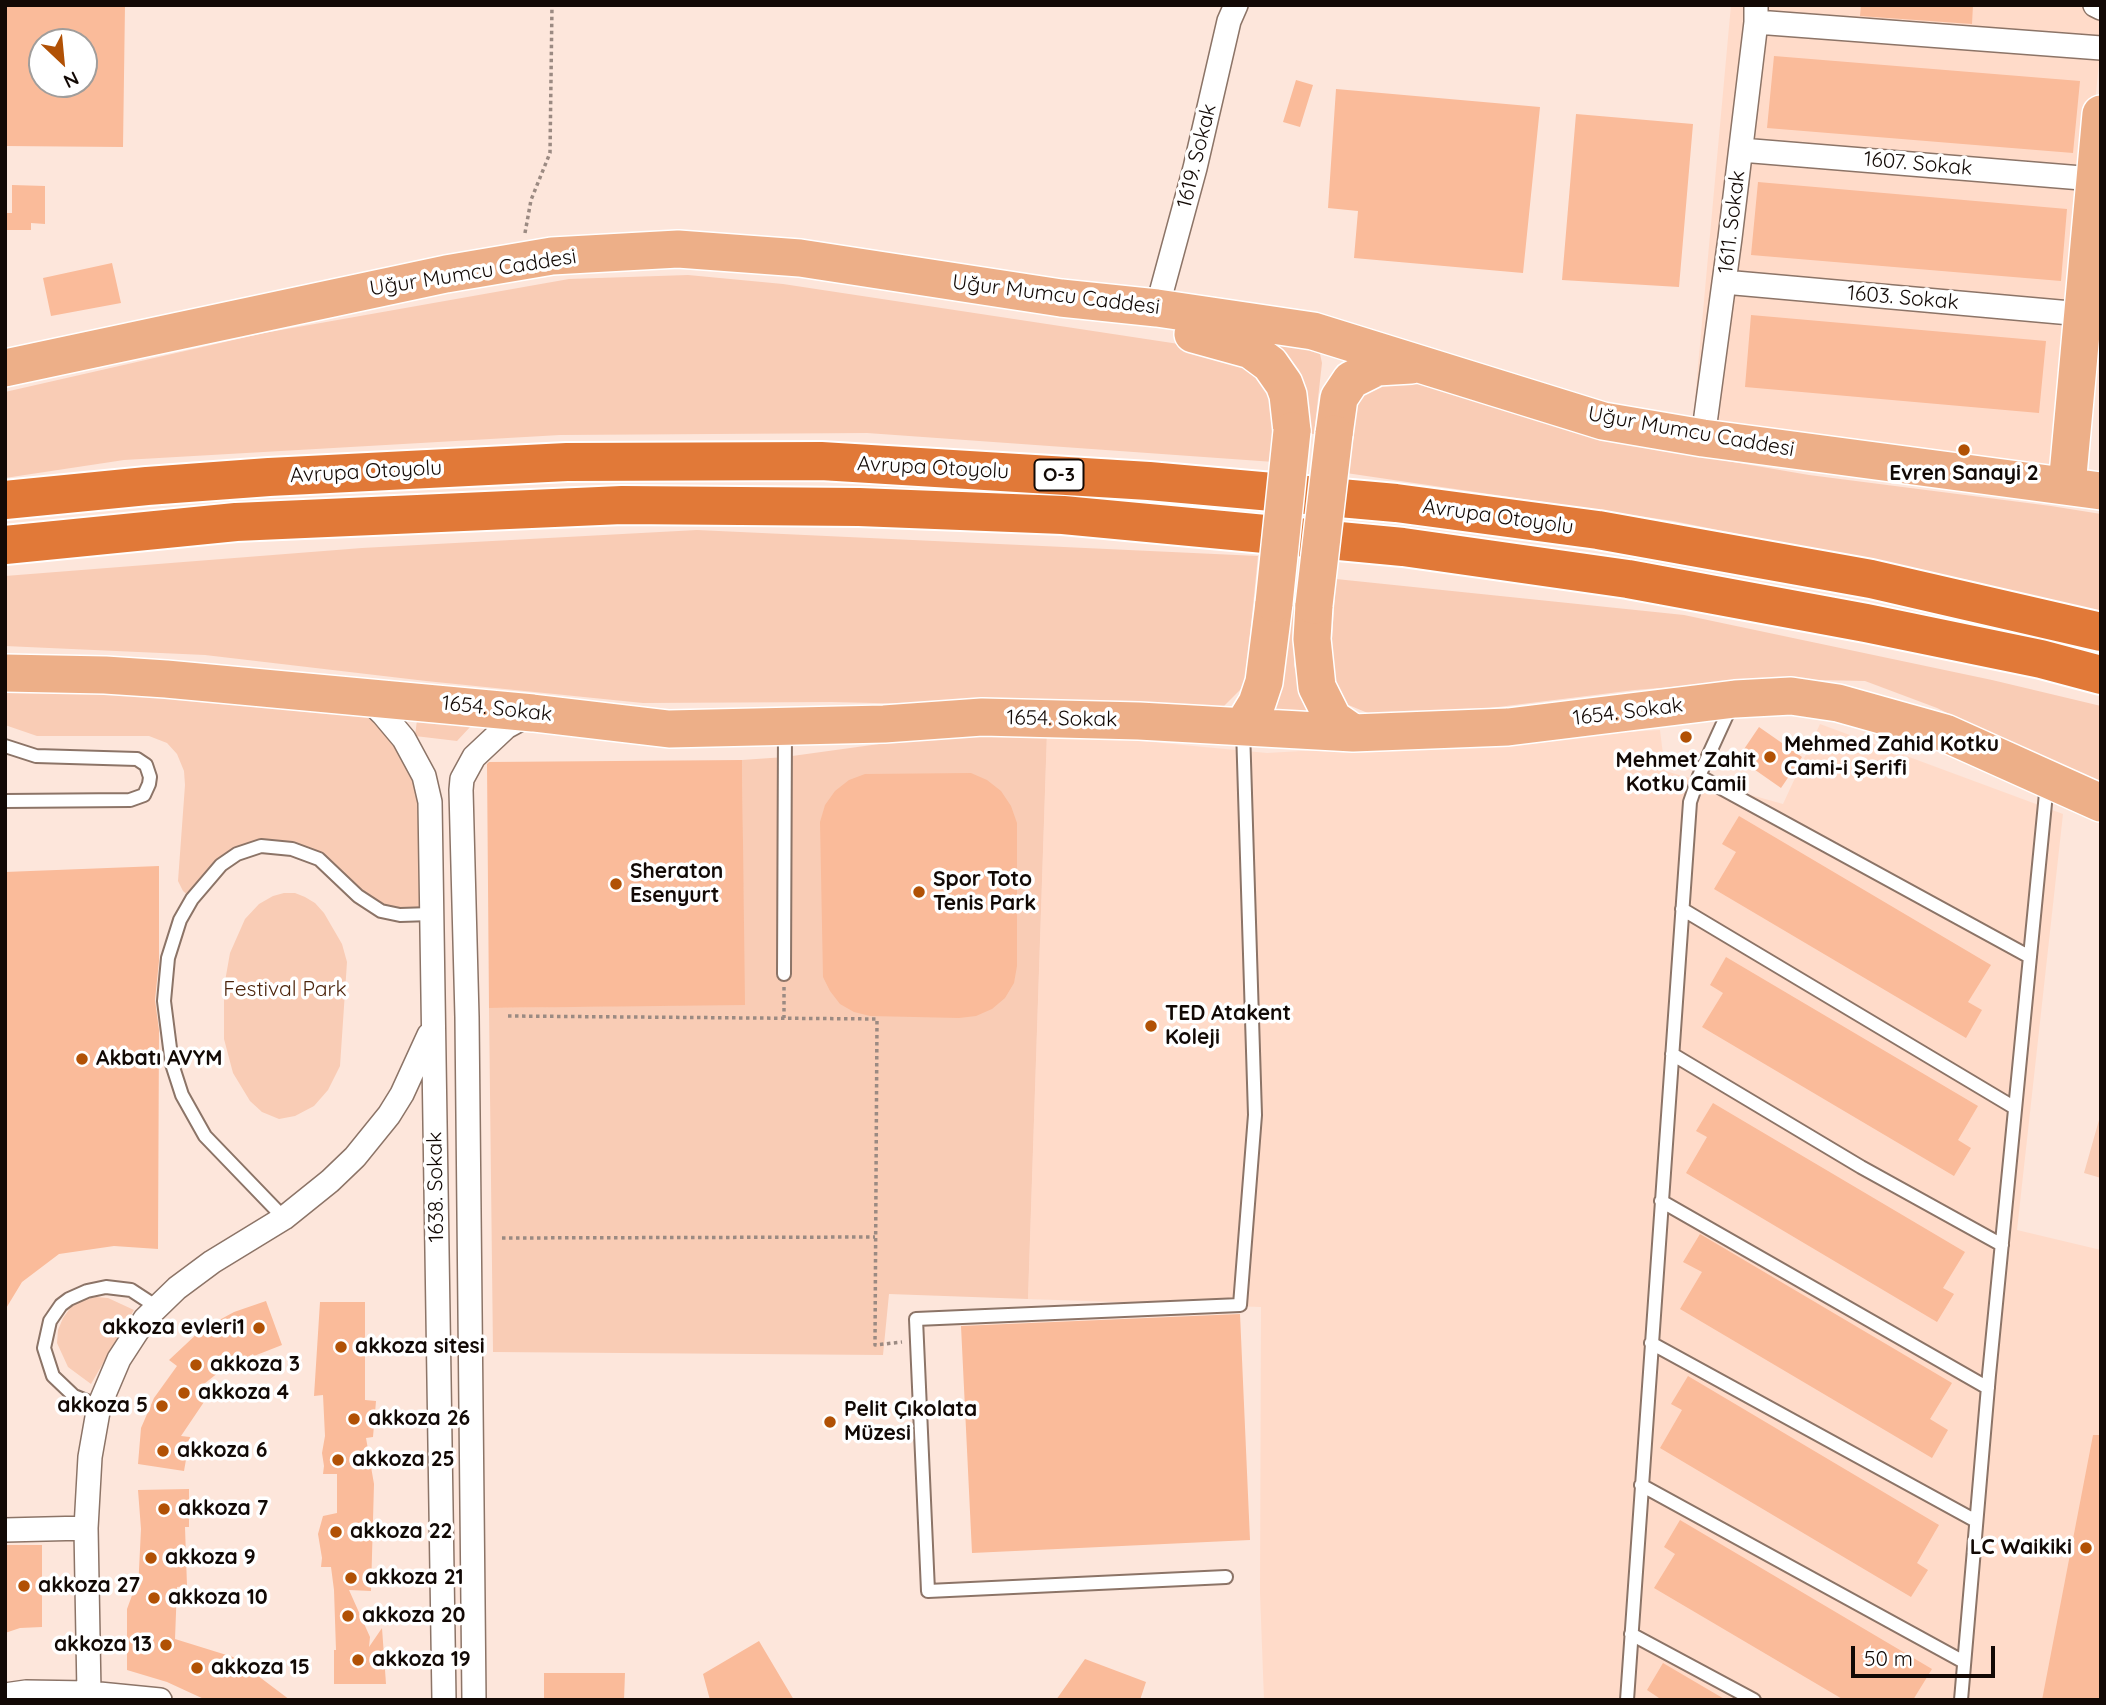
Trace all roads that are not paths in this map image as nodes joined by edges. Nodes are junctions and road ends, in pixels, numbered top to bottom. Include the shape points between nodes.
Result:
1 (1236, 5) edge
2 (2095, 5) edge
3 (2101, 8) edge
4 (1756, 14) edge
5 (2101, 48) edge
6 (2101, 114) edge
7 (1741, 150) junction
8 (2094, 179) junction
9 (1724, 282) junction
10 (1061, 298) junction
11 (1157, 308) junction
12 (2082, 314) junction
13 (1422, 365) junction
14 (5, 368) edge
15 (1703, 438) junction
16 (2084, 488) edge
17 (5, 500) edge
18 (5, 545) edge
19 (2101, 632) edge
20 (5, 673) edge
21 (2101, 675) edge
22 (365, 696) junction
23 (1735, 699) junction
24 (533, 713) junction
25 (1243, 726) junction
26 (785, 728) junction
27 (1353, 733) junction
28 (5, 746) edge
29 (1699, 776) junction
30 (2047, 779) junction
31 (5, 801) edge
32 (2101, 803) edge
33 (1682, 909) junction
34 (430, 915) junction
35 (2029, 957) junction
36 (784, 974) road end
37 (433, 1026) junction
38 (1672, 1054) junction
39 (2015, 1108) junction
40 (1661, 1201) junction
41 (284, 1218) junction
42 (2002, 1245) junction
43 (156, 1307) junction
44 (1651, 1343) junction
45 (1988, 1388) junction
46 (99, 1406) junction
47 (1641, 1485) junction
48 (1976, 1521) junction
49 (86, 1528) junction
50 (5, 1530) edge
51 (1226, 1577) dead end
52 (1631, 1634) junction
53 (1964, 1662) junction
54 (89, 1693) junction
55 (5, 1695) edge
56 (160, 1700) edge
57 (444, 1700) edge
58 (474, 1700) edge
59 (1627, 1700) edge
60 (1754, 1700) edge
61 (1961, 1700) edge

1 - 11 street, 1619. Sokak via 1228,21
2 - 3 street
4 - 5 street
4 - 7 street, 1611. Sokak
6 - 8 main road
7 - 8 street, 1607. Sokak
7 - 9 street, 1611. Sokak
8 - 12 main road
9 - 12 street, 1603. Sokak
9 - 15 street, 1611. Sokak
10 - 11 main road, Uğur Mumcu Caddesi
10 - 14 main road, Uğur Mumcu Caddesi via 787,257 678,250 552,256 446,274
10 - 25 main road, bridge via 1251,350 1270,364 1284,384 1292,431 1274,603 1264,682
11 - 13 main road, Uğur Mumcu Caddesi via 1313,331
12 - 16 main road
13 - 15 main road, Uğur Mumcu Caddesi via 1604,421
13 - 27 main road, bridge via 1377,367 1351,380 1339,398 1312,639 1317,687 1333,719
15 - 16 main road, Uğur Mumcu Caddesi
17 - 19 highway, Avrupa Otoyolu / O-3 via 256,478 567,462 821,461 1135,480 1396,503 1598,530 1871,579
18 - 21 highway, Avrupa Otoyolu / O-3 via 236,522 582,506 859,507 1063,515 1403,547 1628,579 1853,620
20 - 22 main road, 1654. Sokak via 117,675
22 - 24 main road, 1654. Sokak
22 - 34 street, 1638. Sokak via 404,739 424,776 429,802
23 - 27 main road, 1654. Sokak via 1508,727
23 - 29 lane
23 - 30 main road, 1654. Sokak via 1791,696 1838,703 1945,733
24 - 26 main road, 1654. Sokak via 669,729
24 - 58 street, 1638. Sokak via 506,727 474,757 461,790
25 - 26 main road, 1654. Sokak via 982,717
25 - 27 main road, 1654. Sokak
25 - 51 lane via 1255,1115 1240,1305 916,1319 928,1591
26 - 36 lane
28 - 31 lane via 36,756 137,759 146,765 150,777 144,795 130,800
29 - 33 lane via 1690,802
29 - 35 lane
30 - 32 main road, 1654. Sokak
30 - 35 lane
33 - 38 lane
33 - 39 lane
34 - 37 street, 1638. Sokak
34 - 41 lane via 382,911 358,896 319,859 292,849 261,846 220,865 180,920 168,958 164,1001 172,1064 182,1095 205,1136
35 - 39 lane
37 - 41 street via 402,1094 373,1137 330,1181
37 - 57 street, 1638. Sokak
38 - 40 lane
38 - 42 lane
39 - 42 lane
40 - 44 lane
40 - 45 lane
41 - 43 street via 212,1262
42 - 45 lane
43 - 46 street via 119,1359
43 - 46 lane via 131,1290 106,1287 69,1298 50,1321 44,1348 53,1376 74,1396
44 - 47 lane
44 - 48 lane
45 - 48 lane
46 - 49 street via 92,1438
47 - 52 lane
47 - 53 lane
48 - 53 lane
49 - 50 street
49 - 54 street
52 - 59 lane
52 - 60 lane
53 - 61 lane
54 - 55 street
54 - 56 street

